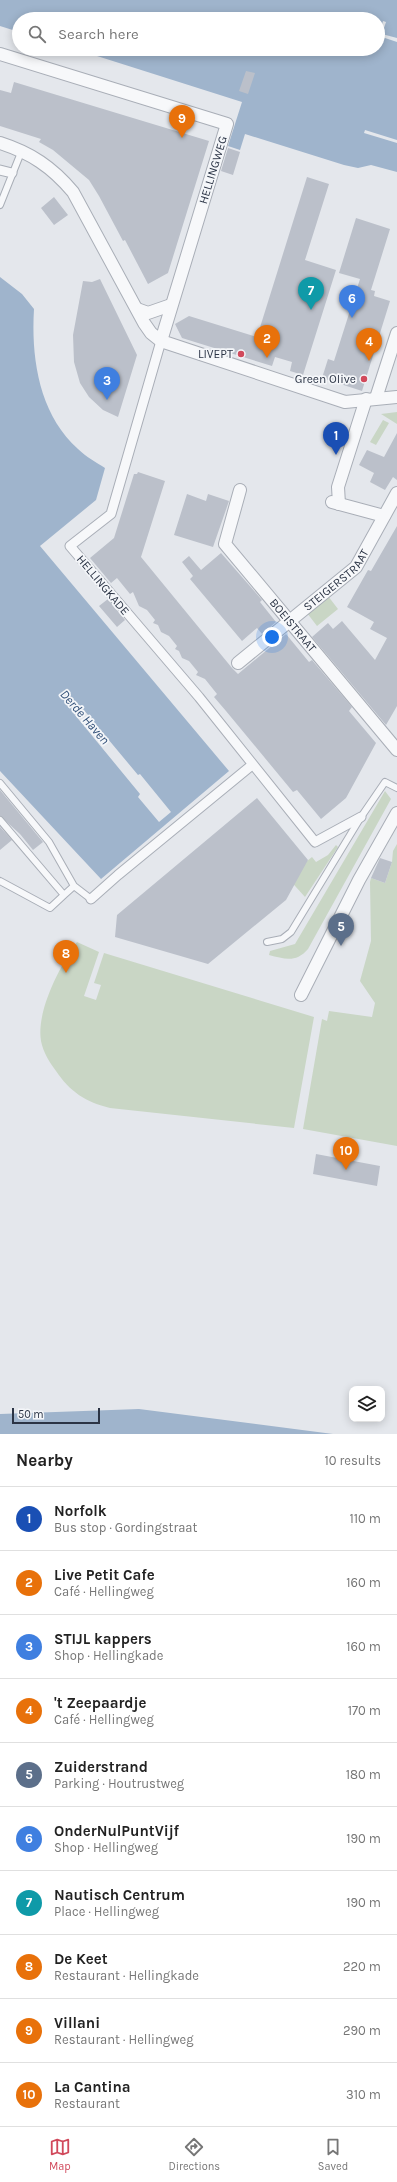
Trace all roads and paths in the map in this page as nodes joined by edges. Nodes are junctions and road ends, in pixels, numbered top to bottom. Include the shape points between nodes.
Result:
1 (0, 54) edge
2 (0, 143) edge
3 (22, 150) junction
4 (0, 170) edge
5 (12, 173) junction
6 (0, 205) edge
7 (171, 305) junction
8 (137, 309) junction
9 (397, 332) edge
10 (160, 341) junction
11 (397, 397) edge
12 (371, 399) junction
13 (240, 490) dead end
14 (397, 493) edge
15 (384, 516) junction
16 (290, 621) junction
17 (238, 663) dead end
18 (397, 750) edge
19 (252, 765) junction
20 (0, 783) edge
21 (397, 788) edge
22 (397, 813) edge
23 (360, 817) junction
24 (0, 820) edge
25 (0, 881) edge
26 (74, 886) junction
27 (64, 895) junction
28 (91, 899) joint
29 (267, 942) dead end
30 (301, 995) dead end

1 - 7 street, HELLINGWEG via 227,124
2 - 3 street
3 - 5 lane
3 - 8 street via 50,169 73,192
4 - 5 street
5 - 6 lane
7 - 8 street via 148,313
7 - 10 street, HELLINGWEG
8 - 10 street via 150,333
9 - 12 street
10 - 12 street via 337,400 345,402
10 - 19 street, HELLINGKADE via 111,514 70,546 199,697
11 - 12 street
12 - 15 street via 338,487 335,503
13 - 16 street, BOEISTRAAT via 225,544
14 - 15 street, STEIGERSTRAAT
15 - 16 street, STEIGERSTRAAT via 356,567
16 - 17 street, STEIGERSTRAAT
16 - 18 street, BOEISTRAAT
19 - 23 street, HELLINGKADE via 314,842
19 - 28 street
20 - 26 lane via 49,842
21 - 23 lane via 385,782
22 - 30 street via 359,880
23 - 29 lane via 291,932 282,939
24 - 27 lane
25 - 27 lane via 50,908
26 - 27 lane
26 - 28 lane

